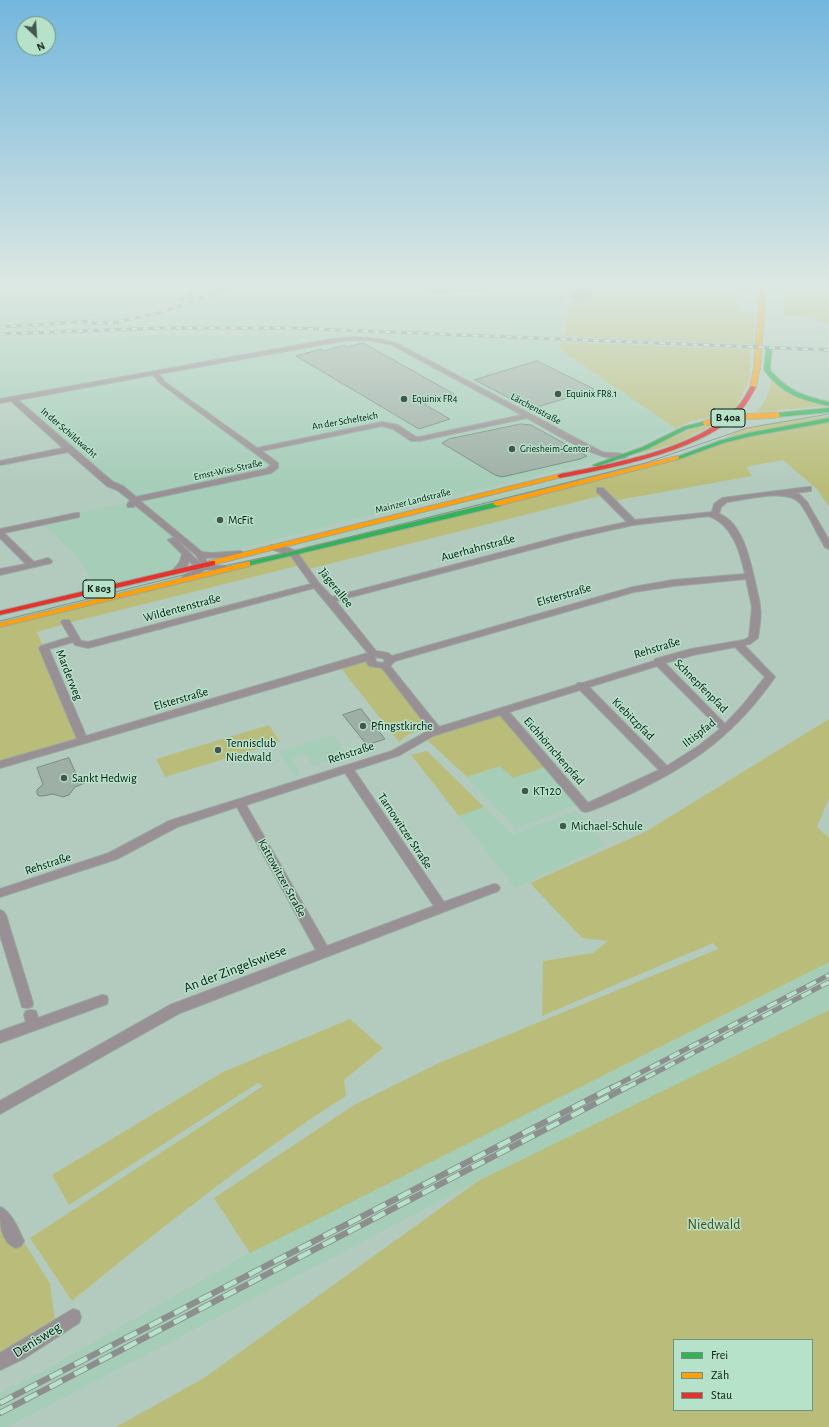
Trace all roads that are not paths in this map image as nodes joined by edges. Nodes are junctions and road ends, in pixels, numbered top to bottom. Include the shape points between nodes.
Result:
1 (282, 351) edge
2 (407, 351) edge
3 (757, 351) edge
4 (768, 351) edge
5 (768, 355) junction
6 (155, 374) junction
7 (766, 380) dead end
8 (13, 399) junction
9 (0, 401) edge
10 (829, 404) edge
11 (754, 409) dead end
12 (829, 410) edge
13 (529, 416) junction
14 (829, 420) edge
15 (69, 449) junction
16 (256, 450) junction
17 (599, 454) junction
18 (624, 456) junction
19 (677, 458) junction
20 (0, 463) edge
21 (590, 468) junction
22 (560, 476) junction
23 (808, 489) dead end
24 (600, 490) dead end
25 (785, 493) junction
26 (145, 498) junction
27 (133, 503) junction
28 (143, 507) junction
29 (76, 515) dead end
30 (715, 515) junction
31 (633, 523) junction
32 (0, 532) edge
33 (274, 547) junction
34 (829, 547) edge
35 (186, 553) junction
36 (199, 554) junction
37 (248, 554) junction
38 (294, 554) junction
39 (48, 561) dead end
40 (32, 565) junction
41 (202, 565) junction
42 (228, 569) junction
43 (176, 571) junction
44 (0, 572) edge
45 (750, 576) junction
46 (169, 585) junction
47 (316, 585) junction
48 (330, 600) junction
49 (0, 613) edge
50 (66, 622) dead end
51 (0, 625) edge
52 (75, 639) junction
53 (737, 644) junction
54 (371, 656) junction
55 (658, 661) junction
56 (387, 663) junction
57 (581, 685) junction
58 (502, 711) junction
59 (725, 729) junction
60 (437, 732) junction
61 (83, 741) junction
62 (0, 765) edge
63 (347, 768) junction
64 (666, 771) junction
65 (240, 803) junction
66 (586, 808) joint
67 (494, 888) dead end
68 (0, 893) edge
69 (442, 908) junction
70 (0, 915) edge
71 (324, 952) junction
72 (102, 1000) dead end
73 (31, 1014) junction
74 (0, 1038) edge
75 (0, 1108) edge
76 (0, 1214) edge
77 (16, 1241) dead end
78 (73, 1317) dead end
79 (0, 1362) edge

1 - 6 street, Lärchenstraße
2 - 13 street, Lärchenstraße
3 - 22 main road, B 40a via 755,380 747,399 740,408 708,432 671,448 625,462
4 - 5 main road
5 - 7 main road
5 - 10 main road via 767,370 783,388 798,397
6 - 8 street, Lärchenstraße
6 - 16 street, Ernst-Wiss-Straße via 163,383
8 - 9 street, Lärchenstraße
8 - 15 street, In der Schildwacht
11 - 19 main road, B 40a via 735,427 706,445
12 - 18 main road, Mainzer Landstraße, bridge via 739,417 706,423 685,428
13 - 16 street, An der Schelteich via 419,439 414,439 395,427 382,424
13 - 17 street, Lärchenstraße
14 - 19 main road, Mainzer Landstraße via 751,434
15 - 20 street
15 - 27 street, In der Schildwacht
16 - 26 street, Ernst-Wiss-Straße via 274,463 274,468
17 - 18 street, Lärchenstraße
17 - 21 street via 601,461
18 - 21 main road, Mainzer Landstraße
19 - 38 main road, Mainzer Landstraße
21 - 22 main road, Mainzer Landstraße
22 - 33 main road, Mainzer Landstraße
23 - 25 street
24 - 31 street
25 - 30 street via 725,500 717,506
25 - 34 street via 804,502
26 - 27 street, Ernst-Wiss-Straße
26 - 28 street via 142,502
27 - 28 street, In der Schildwacht
27 - 35 street, In der Schildwacht
28 - 36 street, In der Schildwacht
29 - 32 street
30 - 31 street, Auerhahnstraße
30 - 45 street via 725,521 736,536 746,557
31 - 48 street, Auerhahnstraße via 538,544
32 - 40 street
33 - 37 main road, Mainzer Landstraße
33 - 38 street
35 - 41 street, In der Schildwacht
35 - 43 street via 184,564
36 - 37 street
36 - 41 street, In der Schildwacht
37 - 41 main road, Mainzer Landstraße
38 - 42 main road, Mainzer Landstraße
38 - 47 street, Jägerallee
39 - 40 street
40 - 44 street
41 - 42 street
41 - 43 main road, Mainzer Landstraße / K 803
41 - 46 street via 195,574
42 - 46 main road, Mainzer Landstraße / K 803
43 - 49 main road, Mainzer Landstraße / K 803
45 - 53 street, Rehstraße via 756,608 753,638
45 - 56 street, Elsterstraße via 673,583 633,590
46 - 51 main road, Mainzer Landstraße / K 803
47 - 48 street, Jägerallee
47 - 52 street, Wildentenstraße via 88,645 78,643
48 - 54 street, Jägerallee
50 - 52 street
52 - 61 street, Marderweg via 44,648
53 - 55 street, Rehstraße
53 - 59 street, Iltispfad via 770,678
54 - 56 street, Jägerallee via 372,664
54 - 61 street, Elsterstraße
55 - 57 street, Rehstraße
55 - 59 street, Schnepfenpfad
56 - 60 street, Jägerallee
57 - 58 street, Rehstraße
57 - 64 street, Kiebitzpfad
58 - 60 street, Rehstraße
58 - 66 street, Eichhörnchenpfad
59 - 64 street, Iltispfad
60 - 63 street, Rehstraße via 418,739 396,752
61 - 62 street, Elsterstraße
63 - 65 street, Rehstraße
63 - 69 street, Tarnowitzer Straße
64 - 66 street, Iltispfad via 636,788
65 - 68 street, Rehstraße via 173,824 113,856
65 - 71 street, Kattowitzer Straße
67 - 69 street, An der Zingelswiese
69 - 71 street, An der Zingelswiese
70 - 73 street
71 - 75 street, An der Zingelswiese via 175,1009
72 - 73 street
73 - 74 street
76 - 77 street
78 - 79 street, Denisweg

